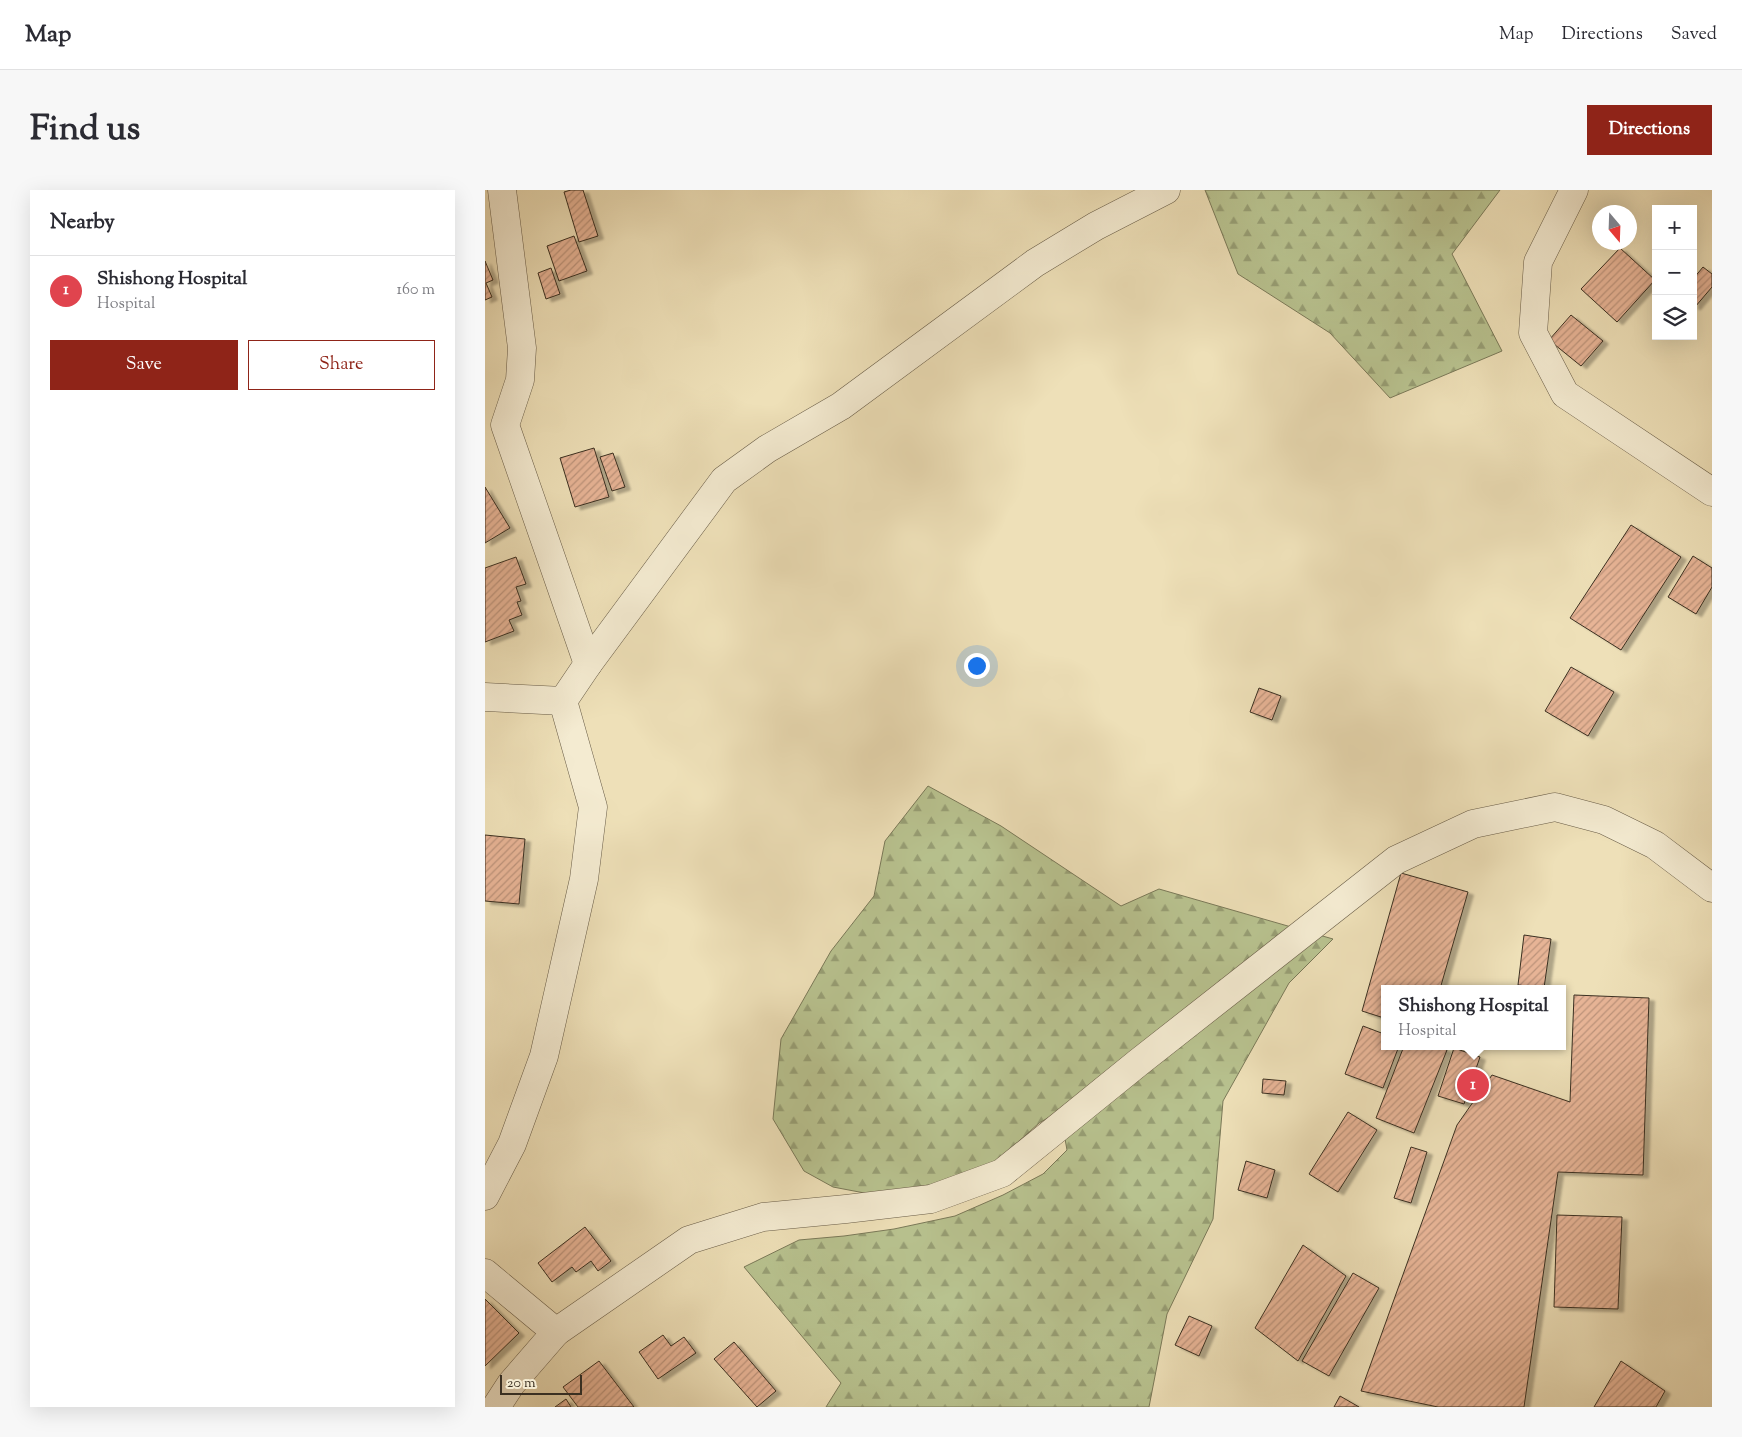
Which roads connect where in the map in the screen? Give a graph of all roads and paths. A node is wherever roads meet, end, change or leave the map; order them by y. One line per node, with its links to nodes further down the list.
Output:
1 (502, 190): 5 (street)
2 (1166, 190): 5 (street)
3 (1574, 190): 4 (street)
4 (1712, 492)
5 (588, 664): 7 (street)
6 (485, 697): 7 (street)
7 (563, 702): 9 (street)
8 (1712, 888): 11 (street)
9 (485, 1196)
10 (485, 1273): 11 (street)
11 (556, 1332): 12 (street)
12 (496, 1407)

